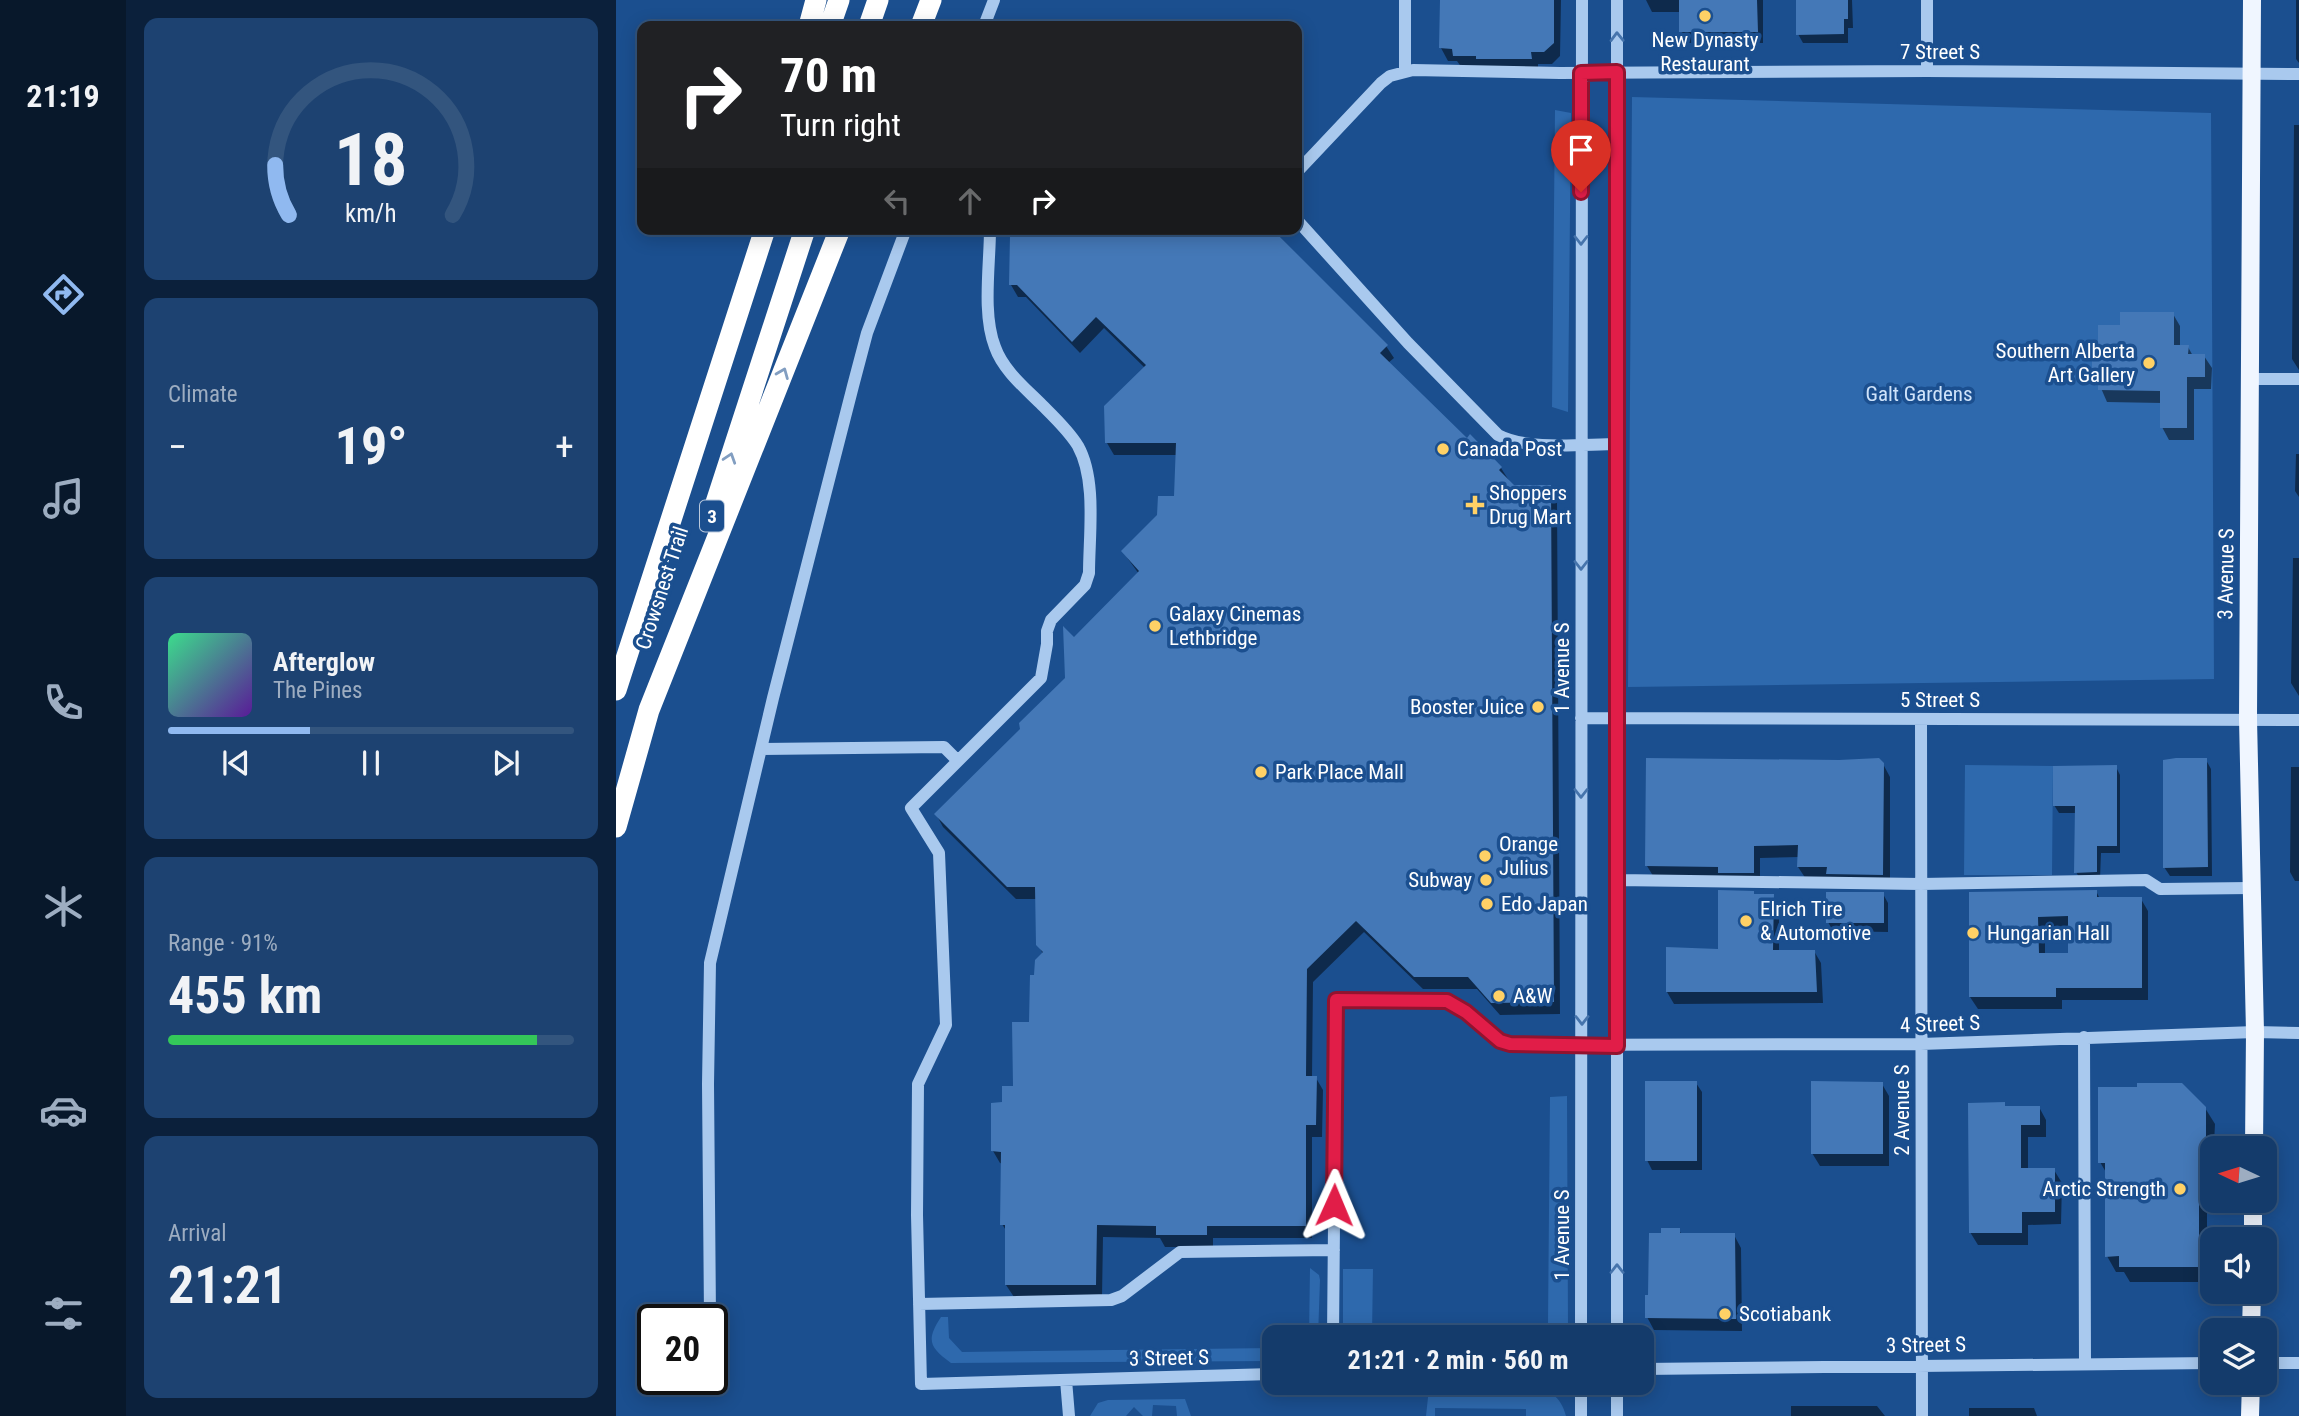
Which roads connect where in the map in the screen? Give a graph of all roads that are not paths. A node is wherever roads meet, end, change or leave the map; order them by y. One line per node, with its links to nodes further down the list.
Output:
1 (816, 0): 11 (highway)
2 (839, 0): 12 (highway)
3 (878, 0): 13 (highway)
4 (931, 0): 14 (highway)
5 (994, 0): 15 (street)
6 (1405, 0): 16 (street)
7 (1583, 0): 19 (street, 1 Avenue S)
8 (1617, 0): 18 (street, one-way to 8)
9 (1927, 0): 17 (street)
10 (2252, 0): 20 (main road, 3 Avenue S)
11 (810, 21)
12 (832, 21)
13 (871, 21)
14 (922, 21)
15 (986, 21)
16 (1405, 71): 19 (street, 7 Street S); 22 (street)
17 (1927, 71): 18 (street, 7 Street S); 20 (street, 7 Street S)
18 (1617, 72): 19 (street, 7 Street S); 33 (street)
19 (1581, 73): 32 (street, 1 Avenue S, one-way to 32)
20 (2253, 74): 21 (street, 7 Street S); 30 (main road, 3 Avenue S)
21 (2299, 74)
22 (1302, 167)
23 (1302, 226): 32 (street)
24 (752, 235): 34 (highway)
25 (763, 235): 34 (highway, Crowsnest Trail / 3)
26 (803, 235): 36 (highway, Crowsnest Trail / 3, one-way to 26)
27 (838, 235): 36 (highway, one-way to 27)
28 (904, 235): 42 (street)
29 (990, 235): 43 (street)
30 (2251, 379): 31 (street); 40 (main road, 3 Avenue S)
31 (2299, 379)
32 (1581, 444): 33 (street); 37 (street, 1 Avenue S, one-way to 37)
33 (1617, 444): 38 (street)
34 (682, 489): 35 (highway, Crowsnest Trail / 3)
35 (616, 690)
36 (649, 710): 44 (highway, Crowsnest Trail / 3); 45 (highway)
37 (1581, 718): 38 (street, 5 Street S); 53 (street, 1 Avenue S, one-way to 53)
38 (1616, 718): 39 (street, 5 Street S); 46 (street)
39 (1921, 719): 40 (street, 5 Street S); 47 (street, 2 Avenue S)
40 (2248, 719): 41 (street, 5 Street S); 48 (main road, 3 Avenue S)
41 (2299, 720)
42 (761, 749): 43 (street); 57 (street)
43 (958, 761): 58 (street)
44 (616, 802)
45 (616, 827)
46 (1617, 880): 47 (street); 54 (street)
47 (1921, 884): 48 (street); 52 (street, 2 Avenue S)
48 (2251, 887): 49 (main road, 3 Avenue S)
49 (2255, 1032): 50 (street, 4 Street S); 51 (street, 4 Street S); 55 (main road, 3 Avenue S)
50 (2299, 1033)
51 (2084, 1037): 52 (street, 4 Street S); 62 (street)
52 (1921, 1044): 54 (street, 4 Street S); 66 (street, 2 Avenue S)
53 (1583, 1045): 54 (street, 4 Street S); 56 (street, 4 Street S); 60 (street, 1 Avenue S)
54 (1617, 1046): 61 (street, one-way to 54)
55 (2254, 1136)
56 (1334, 1250): 58 (street); 59 (street)
57 (710, 1304)
58 (919, 1304): 69 (street, 3 Street S)
59 (1333, 1325)
60 (1581, 1325)
61 (1617, 1325)
62 (2085, 1363): 63 (street, 3 Street S); 66 (street, 3 Street S)
63 (2200, 1363)
64 (2277, 1363): 65 (street)
65 (2299, 1363)
66 (1922, 1364): 67 (street, 3 Street S); 76 (street, 2 Avenue S)
67 (1654, 1369)
68 (1262, 1374): 69 (street, 3 Street S)
69 (1066, 1380): 73 (street)
70 (1581, 1395): 74 (street)
71 (1617, 1395): 75 (street)
72 (2251, 1395): 77 (main road)
73 (1069, 1416)
74 (1581, 1416)
75 (1617, 1416)
76 (1922, 1416)
77 (2250, 1416)

